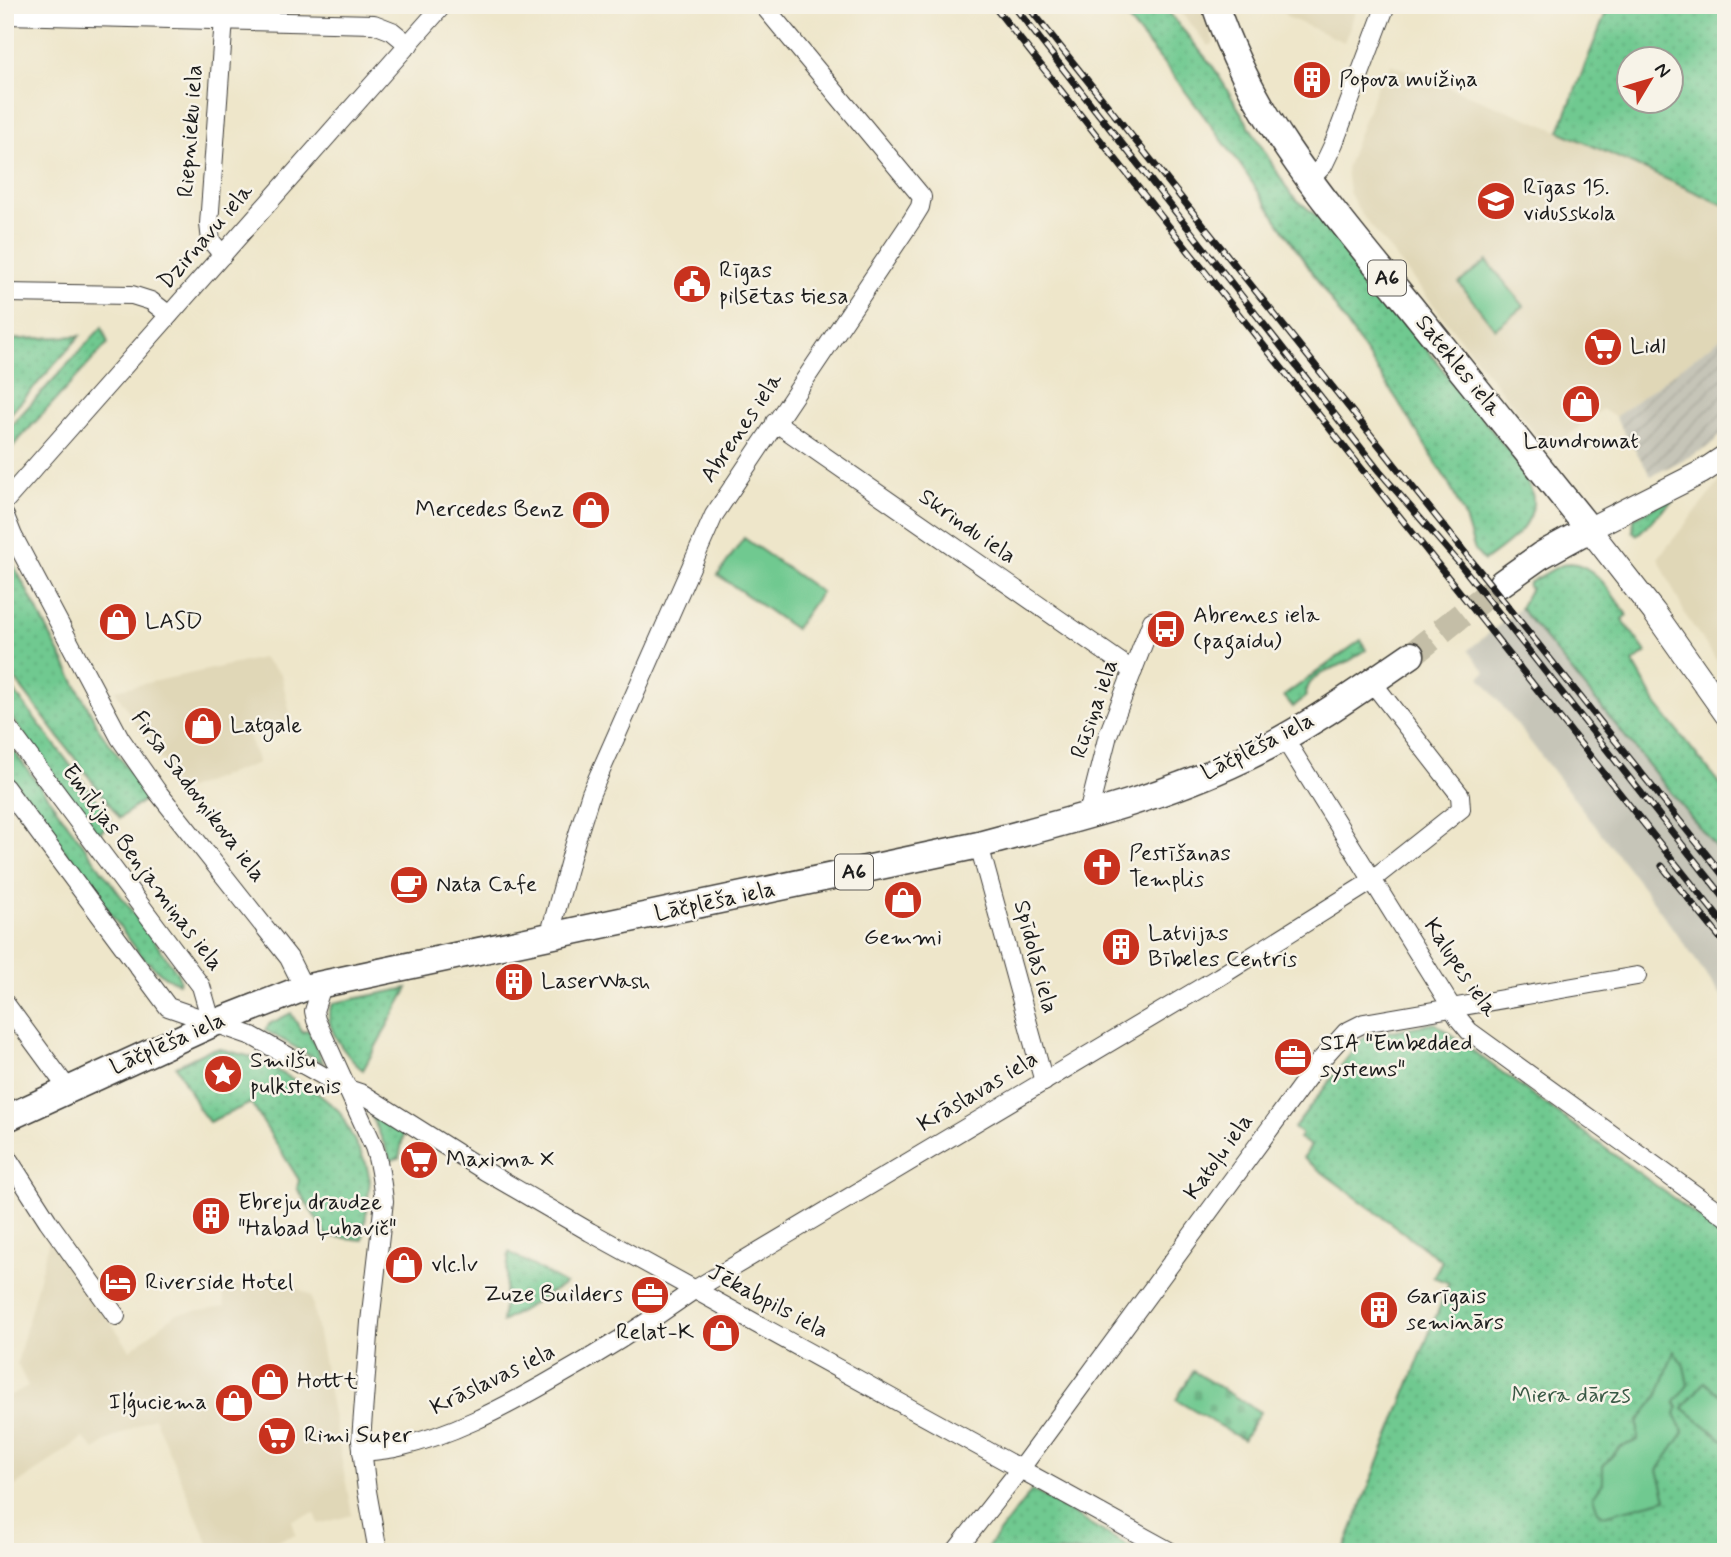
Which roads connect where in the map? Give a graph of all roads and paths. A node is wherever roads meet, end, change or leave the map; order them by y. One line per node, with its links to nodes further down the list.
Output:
1 (443, 5): 7 (street, Dzirnavu iela)
2 (763, 5): 12 (street, Abrenes iela)
3 (1215, 5): 8 (highway, Satekles iela / A6)
4 (1386, 5): 8 (street)
5 (225, 13): 6 (street); 7 (street); 9 (street, Riepnieku iela)
6 (5, 15)
7 (409, 45): 9 (street, Dzirnavu iela)
8 (1310, 179): 16 (highway, Satekles iela / A6)
9 (223, 255): 11 (street, Dzirnavu iela)
10 (5, 293): 11 (street)
11 (169, 315): 14 (street, Dzirnavu iela)
12 (775, 422): 20 (street, Skrindu iela); 29 (street, Abrenes iela)
13 (1726, 456): 16 (main road)
14 (5, 500)
15 (5, 516): 31 (street, Firsa Sadovņikova iela)
16 (1589, 529): 17 (highway); 22 (main road, Satekles iela)
17 (1502, 583)
18 (1152, 621): 20 (street, Rūsiņa iela)
19 (1411, 655): 21 (highway, Lāčplēša iela / A6)
20 (1133, 671): 26 (street, Rūsiņa iela)
21 (1372, 682): 24 (highway, Lāčplēša iela / A6); 28 (street, Krāslavas iela)
22 (1726, 714)
23 (5, 724): 34 (street, Emīlijas Benjamiņas iela)
24 (1284, 738): 26 (highway, Lāčplēša iela / A6); 28 (street, Kalupes iela)
25 (5, 787): 34 (street)
26 (1088, 814): 27 (highway, Lāčplēša iela / A6)
27 (979, 845): 29 (highway, Lāčplēša iela / A6); 35 (street, Spīdolas iela)
28 (1373, 880): 33 (street, Kalupes iela); 35 (street, Krāslavas iela)
29 (550, 937): 31 (highway, Lāčplēša iela / A6)
30 (1637, 976): 33 (street, Katoļu iela)
31 (314, 986): 34 (highway, Lāčplēša iela / A6); 36 (street)
32 (5, 1003): 37 (street)
33 (1453, 1007): 40 (street, Kalupes iela); 44 (street, Katoļu iela)
34 (212, 1024): 36 (street); 37 (highway, Lāčplēša iela / A6)
35 (1044, 1082): 41 (street, Krāslavas iela)
36 (345, 1088): 41 (street, Jēkabpils iela); 43 (street)
37 (68, 1089): 38 (highway, Lāčplēša iela / A6)
38 (5, 1119)
39 (5, 1154): 42 (street)
40 (1726, 1217)
41 (694, 1290): 43 (street, Krāslavas iela); 44 (street, Jēkabpils iela)
42 (116, 1317)
43 (362, 1452): 45 (street)
44 (1021, 1468): 46 (street, Katoļu iela); 47 (street, Jēkabpils iela)
45 (378, 1552)
46 (956, 1552)
47 (1171, 1552)

